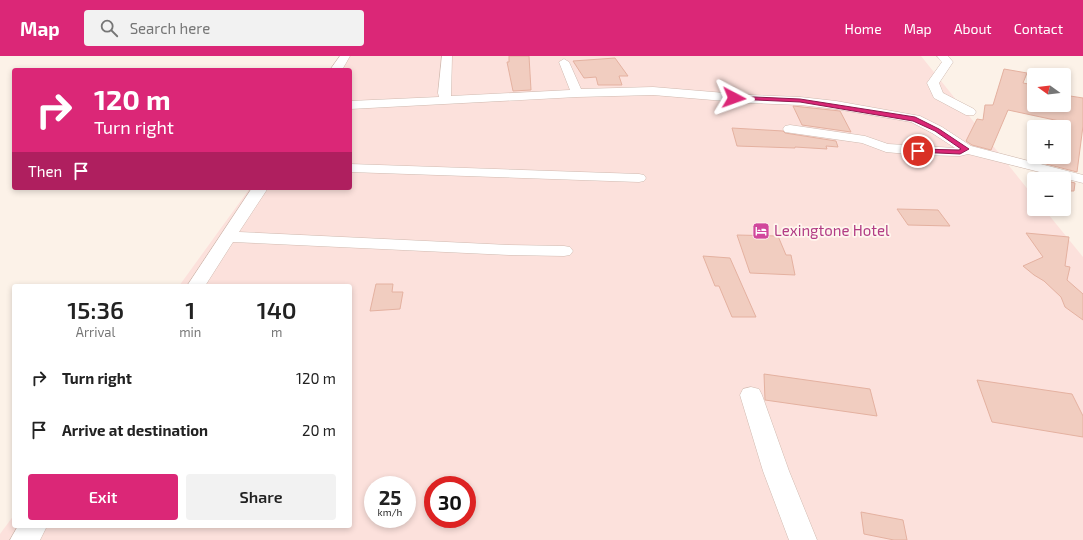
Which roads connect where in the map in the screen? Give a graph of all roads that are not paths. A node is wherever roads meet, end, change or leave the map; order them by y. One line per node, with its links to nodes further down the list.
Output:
1 (345, 56): 5 (street)
2 (447, 56): 7 (street)
3 (942, 56): 9 (street)
4 (564, 62): 6 (street)
5 (337, 68)
6 (577, 93): 7 (street); 11 (street)
7 (446, 99): 8 (street)
8 (352, 105)
9 (970, 112)
10 (790, 129): 11 (street)
11 (966, 149): 14 (street)
12 (352, 168): 13 (street)
13 (639, 178)
14 (1083, 179)
15 (259, 190): 16 (street)
16 (229, 237): 17 (street); 18 (street)
17 (564, 251)
18 (197, 284)
19 (751, 395): 22 (street)
20 (33, 528): 21 (street)
21 (24, 540)
22 (803, 540)

